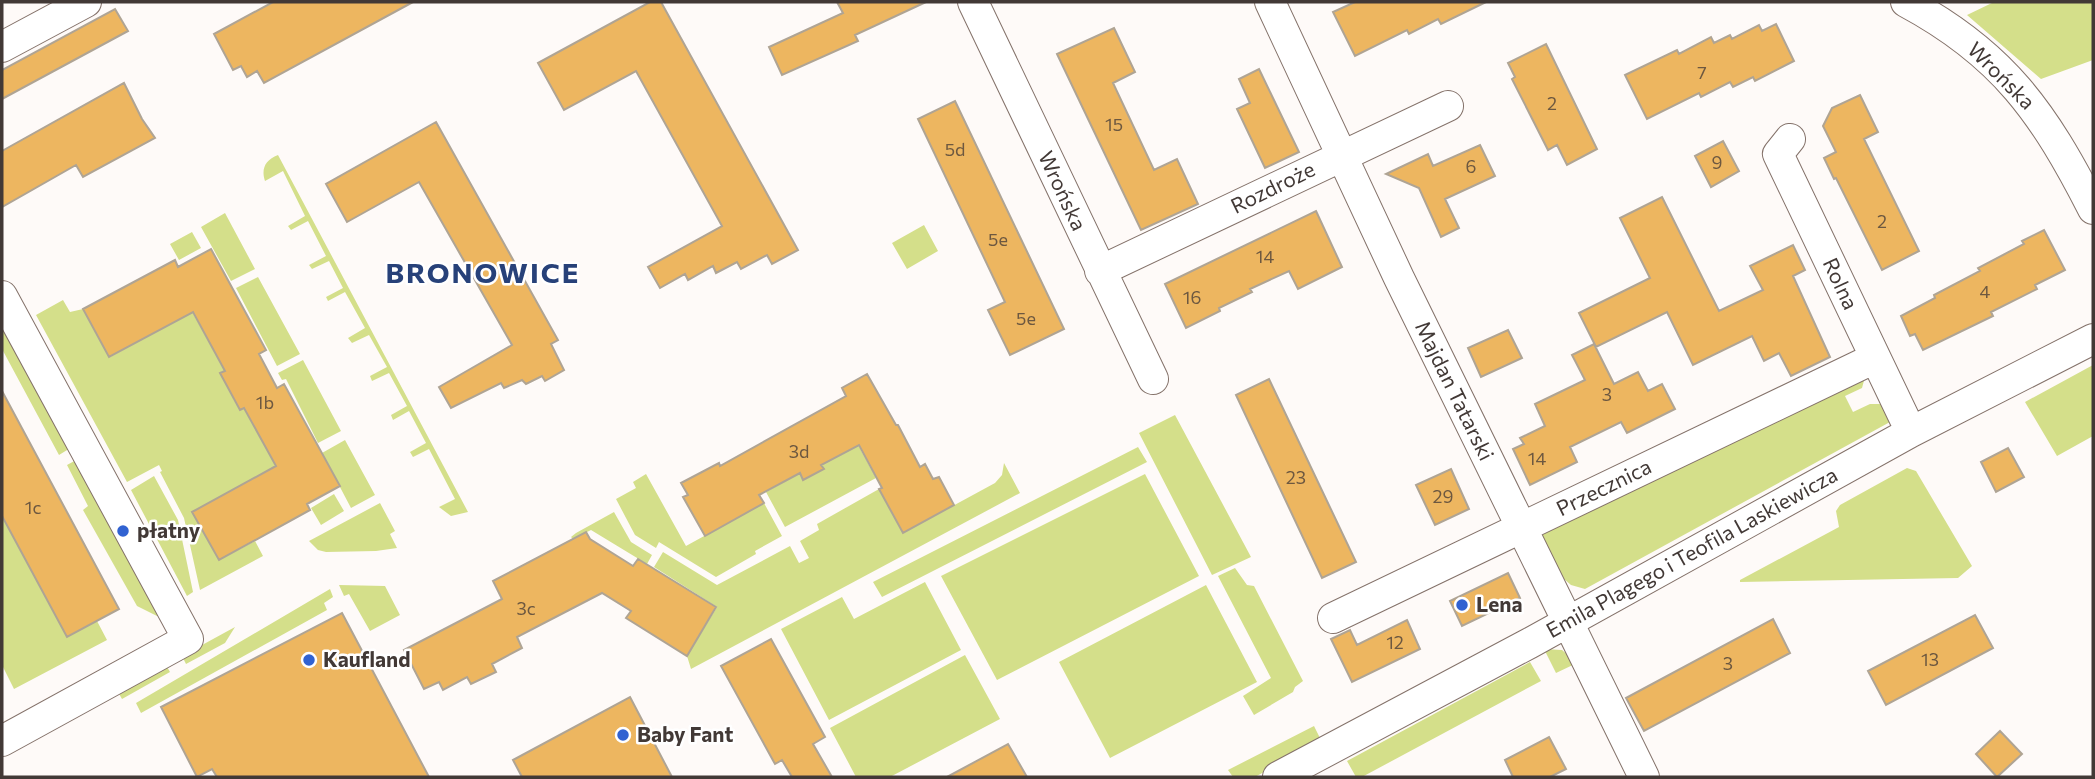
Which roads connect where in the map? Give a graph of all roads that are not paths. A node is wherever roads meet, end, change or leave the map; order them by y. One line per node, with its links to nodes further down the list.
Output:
1 (86, 2): 5 (street)
2 (973, 2): 10 (street, Wrońska)
3 (1270, 2): 8 (street, Majdan Tatarski)
4 (1906, 2): 9 (street, Wrońska)
5 (2, 47)
6 (1448, 106): 8 (street, Rozdroże)
7 (1790, 139): 13 (street, Rolna)
8 (1340, 155): 10 (street, Rozdroże); 16 (street, Majdan Tatarski)
9 (2093, 209)
10 (1100, 271): 14 (street, Wrońska)
11 (2, 296): 19 (street)
12 (2093, 339): 15 (street, Emila Plagego i Teofila Laskiewicza)
13 (1875, 358): 15 (street, Rolna); 16 (street, Przecznica)
14 (1153, 379)
15 (1911, 432): 18 (street, Emila Plagego i Teofila Laskiewicza)
16 (1520, 529): 17 (street, Przecznica); 18 (street, Majdan Tatarski)
17 (1333, 618)
18 (1566, 622): 20 (street, Emila Plagego i Teofila Laskiewicza); 21 (street, Majdan Tatarski)
19 (2, 741)
20 (1288, 775)
21 (1644, 777)

